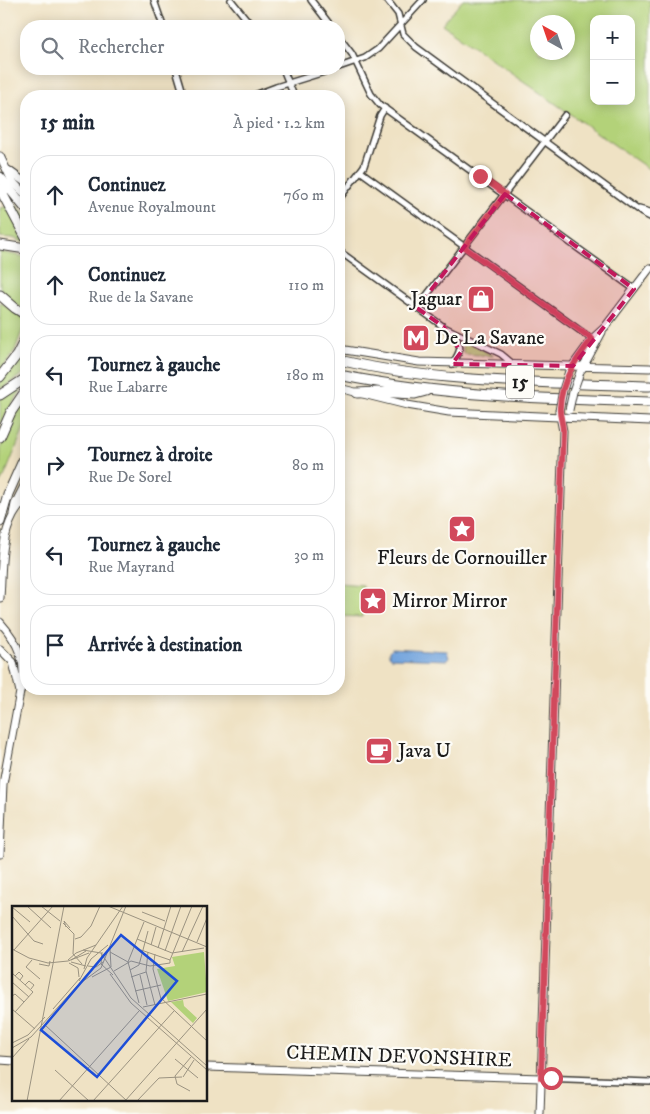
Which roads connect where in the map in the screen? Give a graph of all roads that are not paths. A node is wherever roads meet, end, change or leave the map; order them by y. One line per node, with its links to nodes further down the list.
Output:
1 (154, 0): 6 (street)
2 (232, 0): 7 (street)
3 (311, 0): 8 (street)
4 (387, 0): 9 (street)
5 (423, 0): 9 (street)
6 (160, 20)
7 (246, 20)
8 (326, 20)
9 (400, 25): 11 (street); 22 (street)
10 (345, 46): 11 (street)
11 (355, 62): 12 (street); 20 (street)
12 (345, 65)
13 (178, 75): 17 (street)
14 (286, 75): 16 (street)
15 (315, 75): 16 (street)
16 (289, 83): 18 (street); 19 (street)
17 (182, 90)
18 (269, 90)
19 (292, 90)
20 (385, 108): 25 (street); 31 (street)
21 (566, 115): 22 (street)
22 (546, 141): 31 (street); 33 (street)
23 (0, 156): 24 (street)
24 (6, 168): 27 (street); 29 (street)
25 (360, 171): 30 (street); 38 (street)
26 (0, 177): 32 (highway)
27 (20, 177)
28 (0, 189): 36 (highway)
29 (20, 189)
30 (345, 191)
31 (505, 194): 38 (street); 42 (street)
32 (20, 202)
33 (637, 208): 34 (street); 35 (street)
34 (650, 212)
35 (650, 216)
36 (20, 227)
37 (0, 245): 39 (highway)
38 (464, 247): 44 (street); 47 (street)
39 (20, 248)
40 (345, 255): 44 (street)
41 (650, 268): 42 (street)
42 (634, 289): 47 (street)
43 (0, 295): 45 (highway)
44 (417, 308): 46 (street)
45 (20, 311)
46 (444, 327): 51 (street); 52 (street)
47 (595, 341): 53 (street); 55 (street)
48 (20, 350): 57 (highway)
49 (345, 350): 51 (street)
50 (345, 361): 59 (highway, 15)
51 (452, 364): 52 (street)
52 (513, 365): 53 (street)
53 (571, 368): 55 (street); 66 (street, bridge)
54 (650, 368): 55 (street)
55 (582, 369): 66 (street, bridge)
56 (345, 376): 61 (highway, 15)
57 (0, 377)
58 (20, 382): 63 (highway)
59 (650, 386)
60 (345, 390): 62 (street)
61 (428, 390): 62 (highway); 65 (highway, 15)
62 (357, 393): 66 (street)
63 (0, 395)
64 (20, 399): 68 (highway)
65 (650, 402)
66 (563, 417): 67 (street); 81 (street)
67 (650, 421)
68 (0, 437)
69 (20, 467): 73 (highway)
70 (20, 494): 72 (street)
71 (20, 505): 72 (street)
72 (13, 516): 74 (street)
73 (0, 522)
74 (0, 598)
75 (0, 622): 77 (street)
76 (0, 649): 78 (street)
77 (20, 652)
78 (20, 692): 79 (street)
79 (0, 854)
80 (208, 1067): 81 (street, CHEMIN DEVONSHIRE)
81 (541, 1078): 82 (street, CHEMIN DEVONSHIRE); 83 (street)
82 (650, 1082)
83 (540, 1114)

